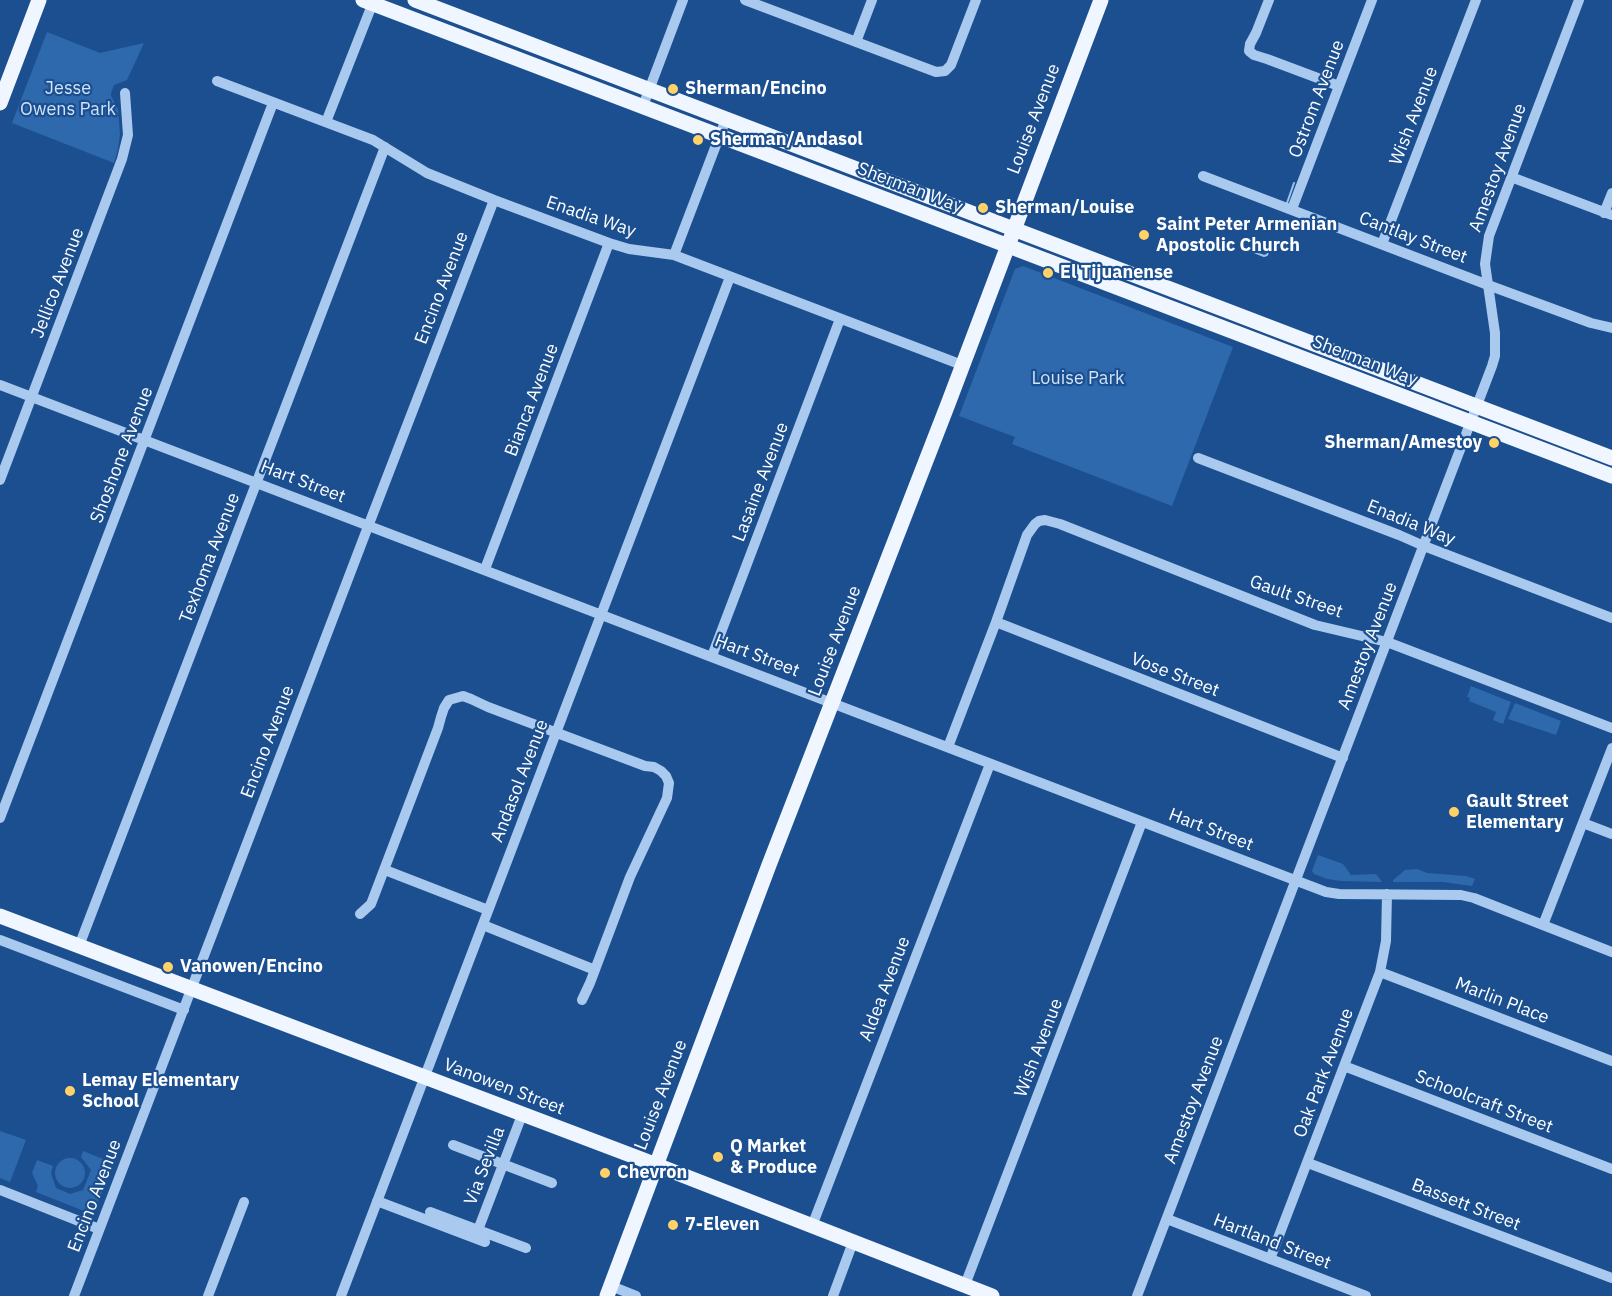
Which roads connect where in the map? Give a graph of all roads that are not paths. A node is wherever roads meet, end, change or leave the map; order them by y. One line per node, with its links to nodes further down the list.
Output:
1 (39, 0): 19 (main road)
2 (415, 0): 17 (main road, Sherman Way)
3 (683, 0): 17 (street)
4 (745, 0): 13 (street)
5 (872, 0): 14 (street)
6 (976, 0): 14 (street)
7 (1101, 0): 32 (main road, Louise Avenue)
8 (1269, 0): 16 (street)
9 (1372, 0): 16 (street, Ostrom Avenue)
10 (1476, 0): 34 (street, Wish Avenue)
11 (1579, 0): 27 (street, Amestoy Avenue)
12 (370, 1): 21 (main road, Sherman Way); 23 (street)
13 (776, 6): 14 (street)
14 (856, 42)
15 (217, 81): 20 (street, Enadia Way)
16 (1339, 86): 30 (street, Ostrom Avenue)
17 (649, 89): 21 (street); 22 (main road, Sherman Way)
18 (125, 93): 43 (street, Jellico Avenue)
19 (0, 103)
20 (273, 103): 23 (street, Enadia Way); 46 (street, Shoshone Avenue)
21 (643, 106): 24 (main road, Sherman Way)
22 (726, 119): 24 (street); 32 (main road, Sherman Way)
23 (326, 123): 25 (street, Enadia Way)
24 (719, 136): 35 (main road, Sherman Way); 36 (street)
25 (385, 147): 29 (street, Enadia Way); 51 (street, Texhoma Avenue)
26 (1203, 176): 30 (street, Cantlay Street)
27 (1511, 177): 31 (street); 38 (street, Amestoy Avenue)
28 (1612, 193): 31 (street)
29 (494, 200): 33 (street, Enadia Way); 52 (street, Encino Avenue)
30 (1292, 209): 34 (street, Cantlay Street)
31 (1608, 214)
32 (1014, 229): 35 (main road, Louise Avenue); 44 (main road, Sherman Way)
33 (609, 243): 36 (street, Enadia Way); 54 (street, Bianca Avenue)
34 (1382, 244): 38 (street, Cantlay Street)
35 (1007, 246): 41 (main road, Louise Avenue); 45 (main road, Sherman Way)
36 (674, 255): 37 (street, Enadia Way)
37 (730, 277): 39 (street, Enadia Way); 55 (street, Andasol Avenue)
38 (1488, 285): 40 (street, Cantlay Street); 44 (street, Amestoy Avenue)
39 (840, 319): 41 (street, Enadia Way); 59 (street, Lasaine Avenue)
40 (1612, 328)
41 (962, 365): 60 (main road, Louise Avenue)
42 (0, 385): 43 (street, Hart Street)
43 (32, 397): 46 (street, Hart Street); 50 (street, Jellico Avenue)
44 (1477, 406): 45 (street, Amestoy Avenue); 48 (main road, Sherman Way)
45 (1471, 423): 49 (main road, Sherman Way); 53 (street, Amestoy Avenue)
46 (145, 440): 51 (street, Hart Street); 67 (street, Shoshone Avenue)
47 (1198, 458): 53 (street, Enadia Way)
48 (1612, 458)
49 (1612, 476)
50 (0, 480)
51 (257, 483): 52 (street, Hart Street); 80 (street, Texhoma Avenue)
52 (369, 524): 54 (street, Hart Street); 84 (street, Encino Avenue)
53 (1424, 546): 56 (street, Enadia Way); 58 (street, Amestoy Avenue)
54 (485, 570): 55 (street, Hart Street)
55 (602, 614): 59 (street, Hart Street); 62 (street, Andasol Avenue)
56 (1612, 618)
57 (996, 622): 58 (street, Gault Street); 63 (street); 65 (street, Vose Street)
58 (1387, 642): 61 (street, Gault Street); 65 (street, Amestoy Avenue)
59 (712, 656): 60 (street, Hart Street)
60 (832, 702): 63 (street, Hart Street); 94 (main road, Louise Avenue)
61 (1612, 728)
62 (556, 732): 71 (street); 74 (street, Andasol Avenue); 82 (street)
63 (948, 747): 66 (street, Hart Street)
64 (1612, 748): 69 (street)
65 (1343, 758): 72 (street, Amestoy Avenue)
66 (990, 764): 68 (street, Hart Street); 102 (street, Aldea Avenue)
67 (0, 818)
68 (1142, 822): 72 (street, Hart Street); 110 (street, Wish Avenue)
69 (1583, 823): 70 (street); 78 (street)
70 (1612, 834)
71 (385, 870): 74 (street); 75 (street)
72 (1296, 880): 73 (street, Hart Street); 101 (street, Amestoy Avenue)
73 (1387, 894): 78 (street, Hart Street); 83 (street, Oak Park Avenue)
74 (488, 910): 77 (street, Andasol Avenue)
75 (360, 914)
76 (0, 916): 80 (main road, Vanowen Street)
77 (483, 925): 82 (street); 89 (street, Andasol Avenue)
78 (1543, 925): 81 (street, Hart Street)
79 (0, 940): 86 (street)
80 (79, 946): 84 (main road, Vanowen Street)
81 (1612, 952)
82 (594, 970): 85 (street)
83 (1380, 972): 87 (street, Marlin Place); 88 (street, Oak Park Avenue)
84 (192, 989): 86 (street, Encino Avenue); 89 (main road, Vanowen Street)
85 (582, 1000)
86 (184, 1010): 103 (street, Encino Avenue)
87 (1612, 1061)
88 (1344, 1066): 92 (street, Oak Park Avenue); 95 (street, Schoolcraft Street)
89 (423, 1077): 90 (main road, Vanowen Street); 98 (street, Andasol Avenue)
90 (522, 1115): 93 (street, Via Sevilla); 94 (main road, Vanowen Street)
91 (453, 1145): 93 (street)
92 (1308, 1163): 108 (street, Oak Park Avenue); 109 (street, Bassett Street)
93 (503, 1164): 96 (street); 104 (street, Via Sevilla)
94 (656, 1165): 102 (main road, Vanowen Street); 111 (main road, Louise Avenue)
95 (1612, 1169)
96 (552, 1183)
97 (0, 1190): 103 (street)
98 (377, 1201): 105 (street); 114 (street, Andasol Avenue)
99 (244, 1202): 113 (street)
100 (430, 1212): 104 (street)
101 (1167, 1219): 108 (street, Hartland Street); 118 (street, Amestoy Avenue)
102 (812, 1226): 106 (main road, Vanowen Street)
103 (99, 1229): 112 (street, Encino Avenue)
104 (478, 1230): 107 (street)
105 (485, 1242)
106 (853, 1242): 110 (main road, Vanowen Street); 116 (street)
107 (526, 1248)
108 (1270, 1259): 119 (street, Hartland Street)
109 (1612, 1278)
110 (966, 1285): 117 (main road, Vanowen Street)
111 (609, 1291): 115 (street)
112 (74, 1296)
113 (208, 1296)
114 (341, 1296)
115 (636, 1296)
116 (833, 1296)
117 (992, 1296)
118 (1137, 1296)
119 (1366, 1296)

